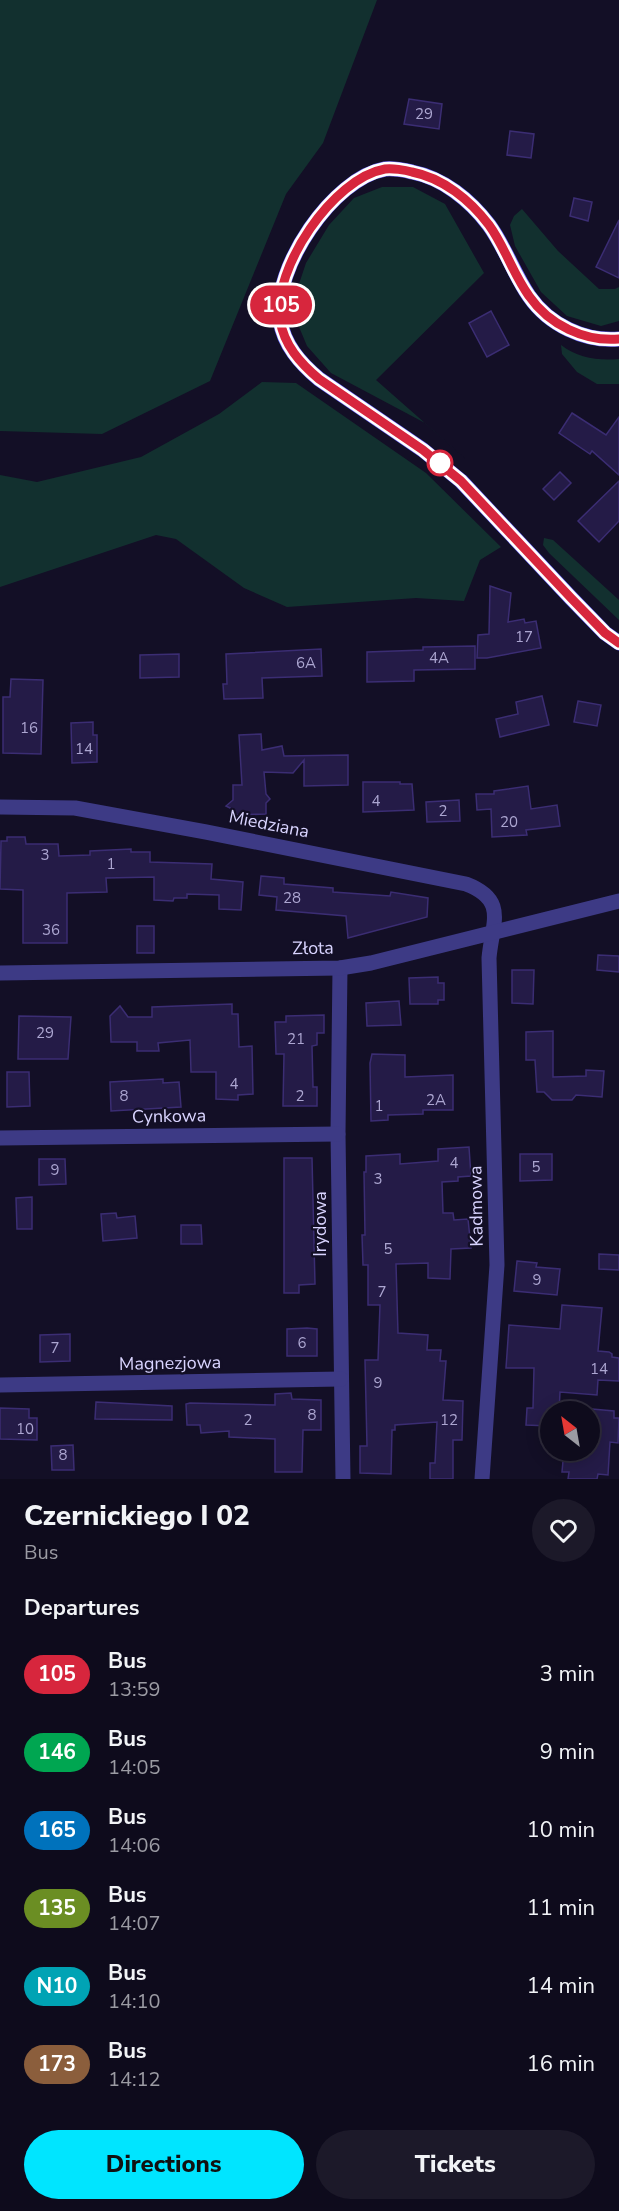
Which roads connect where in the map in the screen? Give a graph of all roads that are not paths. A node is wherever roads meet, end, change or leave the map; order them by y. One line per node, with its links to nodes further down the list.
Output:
1 (619, 339): 2 (street)
2 (619, 643)
3 (0, 807): 5 (street, Miedziana)
4 (619, 901): 5 (street, Złota)
5 (494, 932): 6 (street, Złota); 13 (street, Kadmowa)
6 (340, 968): 7 (street, Złota); 8 (street, Irydowa)
7 (0, 973)
8 (338, 1134): 9 (street, Cynkowa); 10 (street, Irydowa)
9 (0, 1138)
10 (340, 1380): 11 (street, Magnezjowa); 12 (street, Irydowa)
11 (0, 1385)
12 (343, 1479)
13 (482, 1479)

